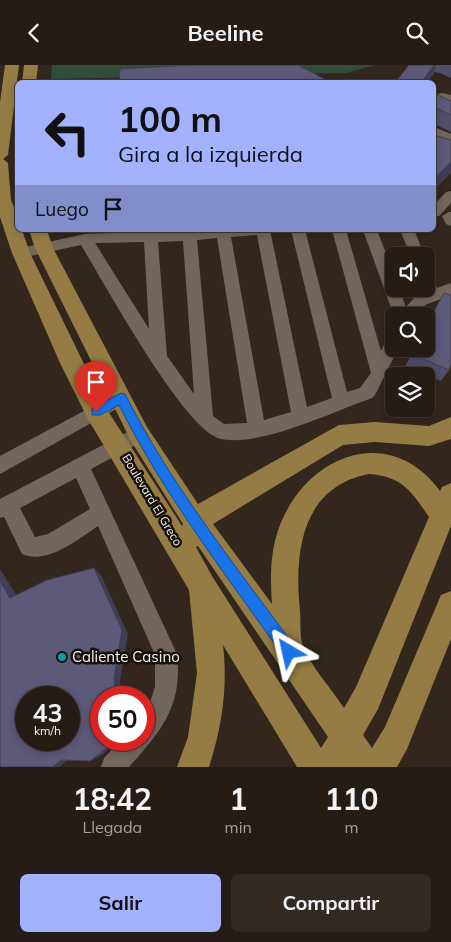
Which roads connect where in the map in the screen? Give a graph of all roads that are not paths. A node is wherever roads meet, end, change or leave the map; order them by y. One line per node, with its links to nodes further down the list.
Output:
1 (12, 65): 6 (main road)
2 (31, 65): 3 (main road)
3 (29, 80)
4 (436, 131): 5 (lane)
5 (451, 139)
6 (0, 155)
7 (0, 163): 11 (main road, Boulevard El Greco)
8 (451, 195): 9 (lane)
9 (436, 213)
10 (436, 215): 12 (lane)
11 (15, 216)
12 (450, 218)
13 (26, 232): 24 (main road, Boulevard El Greco)
14 (236, 232): 20 (lane)
15 (262, 232): 37 (lane)
16 (299, 232): 35 (lane)
17 (340, 232): 33 (lane)
18 (371, 232): 29 (lane)
19 (408, 232): 25 (lane)
20 (223, 233): 21 (lane); 40 (lane)
21 (190, 236): 23 (lane); 38 (lane)
22 (81, 237): 23 (lane); 24 (lane); 32 (lane)
23 (151, 237): 32 (lane)
24 (35, 244): 34 (main road, Boulevard El Greco); 36 (main road, Boulevard El Greco)
25 (414, 247)
26 (451, 289): 27 (lane)
27 (435, 295)
28 (430, 297): 30 (lane)
29 (399, 307)
30 (415, 307)
31 (385, 357): 33 (lane)
32 (159, 359): 38 (lane)
33 (378, 371): 35 (lane)
34 (121, 398): 36 (lane); 41 (main road, Boulevard El Greco)
35 (341, 401): 37 (lane)
36 (96, 412): 41 (main road, Boulevard El Greco); 43 (lane)
37 (300, 415): 40 (lane)
38 (205, 421): 40 (lane)
39 (451, 427): 47 (main road)
40 (257, 431)
41 (129, 440): 42 (lane); 47 (main road, Boulevard El Greco); 48 (main road, Boulevard El Greco)
42 (80, 466): 45 (lane); 46 (lane)
43 (0, 467)
44 (447, 506): 51 (main road); 57 (main road)
45 (4, 507): 46 (lane)
46 (102, 512): 52 (lane)
47 (196, 522): 48 (main road); 51 (main road, Boulevard El Greco)
48 (186, 556): 49 (main road, Boulevard El Greco)
49 (202, 586): 55 (main road); 56 (main road, Boulevard El Greco)
50 (451, 605): 59 (main road)
51 (289, 652): 58 (main road, Boulevard El Greco)
52 (155, 720)
53 (127, 751): 54 (lane)
54 (113, 767)
55 (193, 767)
56 (315, 767)
57 (328, 767)
58 (366, 767)
59 (379, 767)

